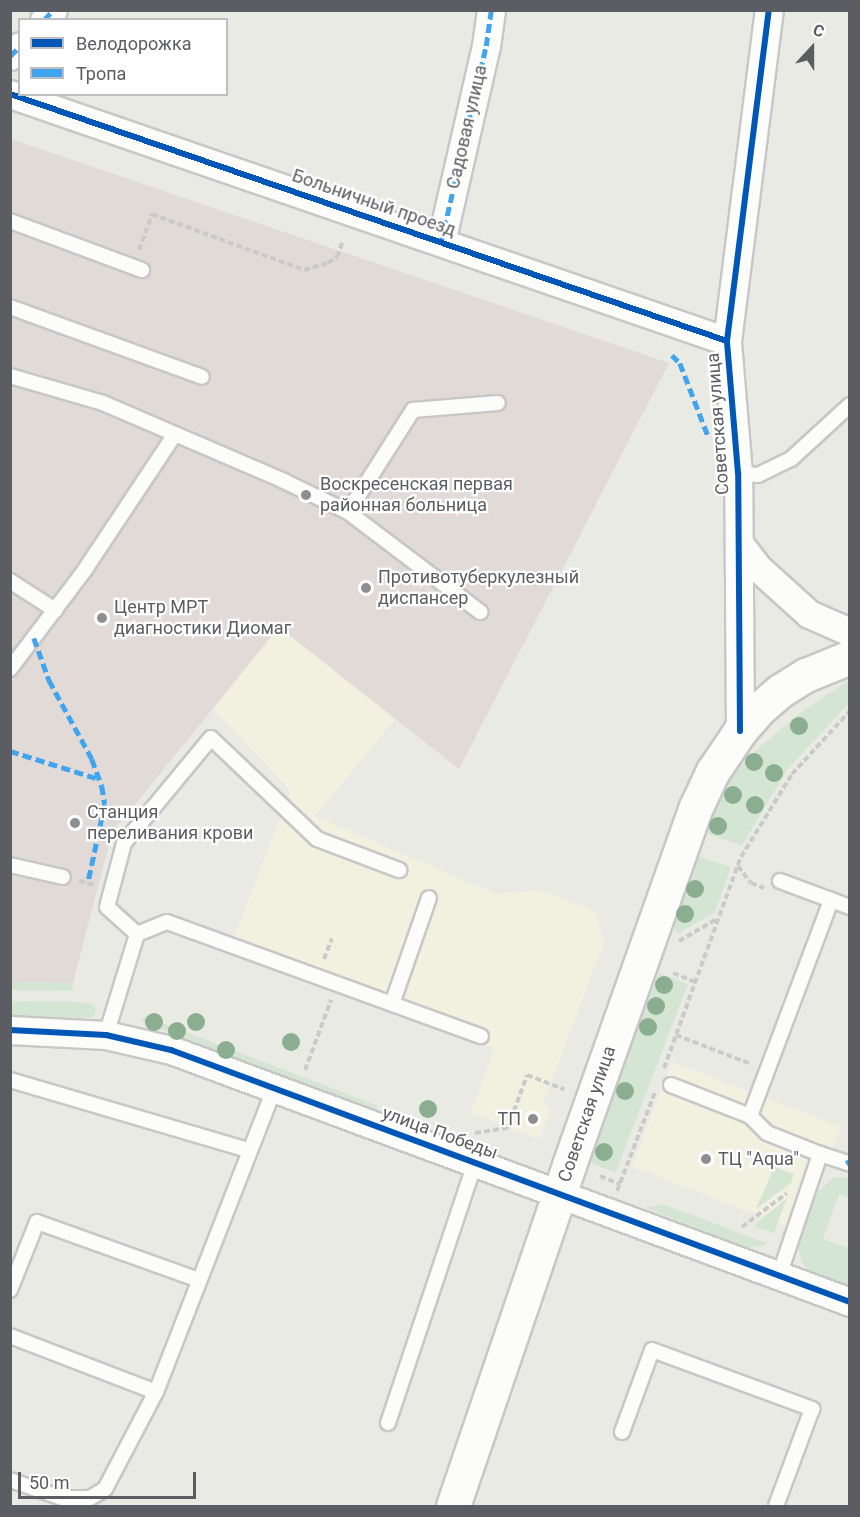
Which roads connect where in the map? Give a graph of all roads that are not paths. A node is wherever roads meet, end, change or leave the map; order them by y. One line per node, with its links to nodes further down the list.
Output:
1 (491, 10): 5 (street, Садовая улица)
2 (769, 10): 8 (street, Советская улица)
3 (10, 94): 5 (street, Больничный проезд)
4 (10, 221): 6 (lane)
5 (441, 242): 8 (street, Больничный проезд)
6 (137, 268)
7 (10, 307): 10 (lane)
8 (727, 341): 14 (street, Советская улица)
9 (10, 376): 13 (lane)
10 (202, 377)
11 (498, 403): 15 (lane)
12 (849, 405): 14 (lane)
13 (175, 434): 15 (lane); 18 (lane)
14 (738, 473): 16 (street, Советская улица)
15 (348, 512): 19 (lane)
16 (739, 543): 20 (street); 23 (street, Советская улица)
17 (10, 581): 18 (lane)
18 (55, 610): 22 (lane)
19 (480, 612)
20 (849, 632)
21 (849, 657): 23 (main road, Советская улица)
22 (10, 669)
23 (740, 730): 44 (main road, Советская улица)
24 (10, 865): 26 (lane)
25 (399, 870): 31 (lane)
26 (63, 877)
27 (780, 881): 29 (lane)
28 (429, 898): 32 (lane)
29 (831, 900): 30 (lane); 39 (lane)
30 (849, 907)
31 (137, 934): 32 (lane); 34 (lane)
32 (392, 1004): 35 (lane)
33 (10, 1030): 34 (street, улица Победы)
34 (106, 1035): 38 (street, улица Победы)
35 (481, 1036)
36 (10, 1080): 40 (lane)
37 (671, 1085): 39 (lane)
38 (274, 1089): 40 (lane); 42 (street, улица Победы)
39 (750, 1116): 41 (lane)
40 (248, 1150): 46 (lane)
41 (820, 1154): 43 (lane); 45 (lane)
42 (475, 1162): 44 (street, улица Победы); 51 (lane)
43 (849, 1164)
44 (560, 1194): 45 (street, улица Победы); 54 (main road, Советская улица)
45 (779, 1276): 48 (street, улица Победы)
46 (199, 1280): 47 (lane); 50 (lane)
47 (10, 1290)
48 (849, 1302)
49 (10, 1336): 50 (lane)
50 (156, 1392): 53 (lane)
51 (388, 1423)
52 (622, 1432): 55 (lane)
53 (10, 1480)
54 (453, 1506)
55 (776, 1506)

